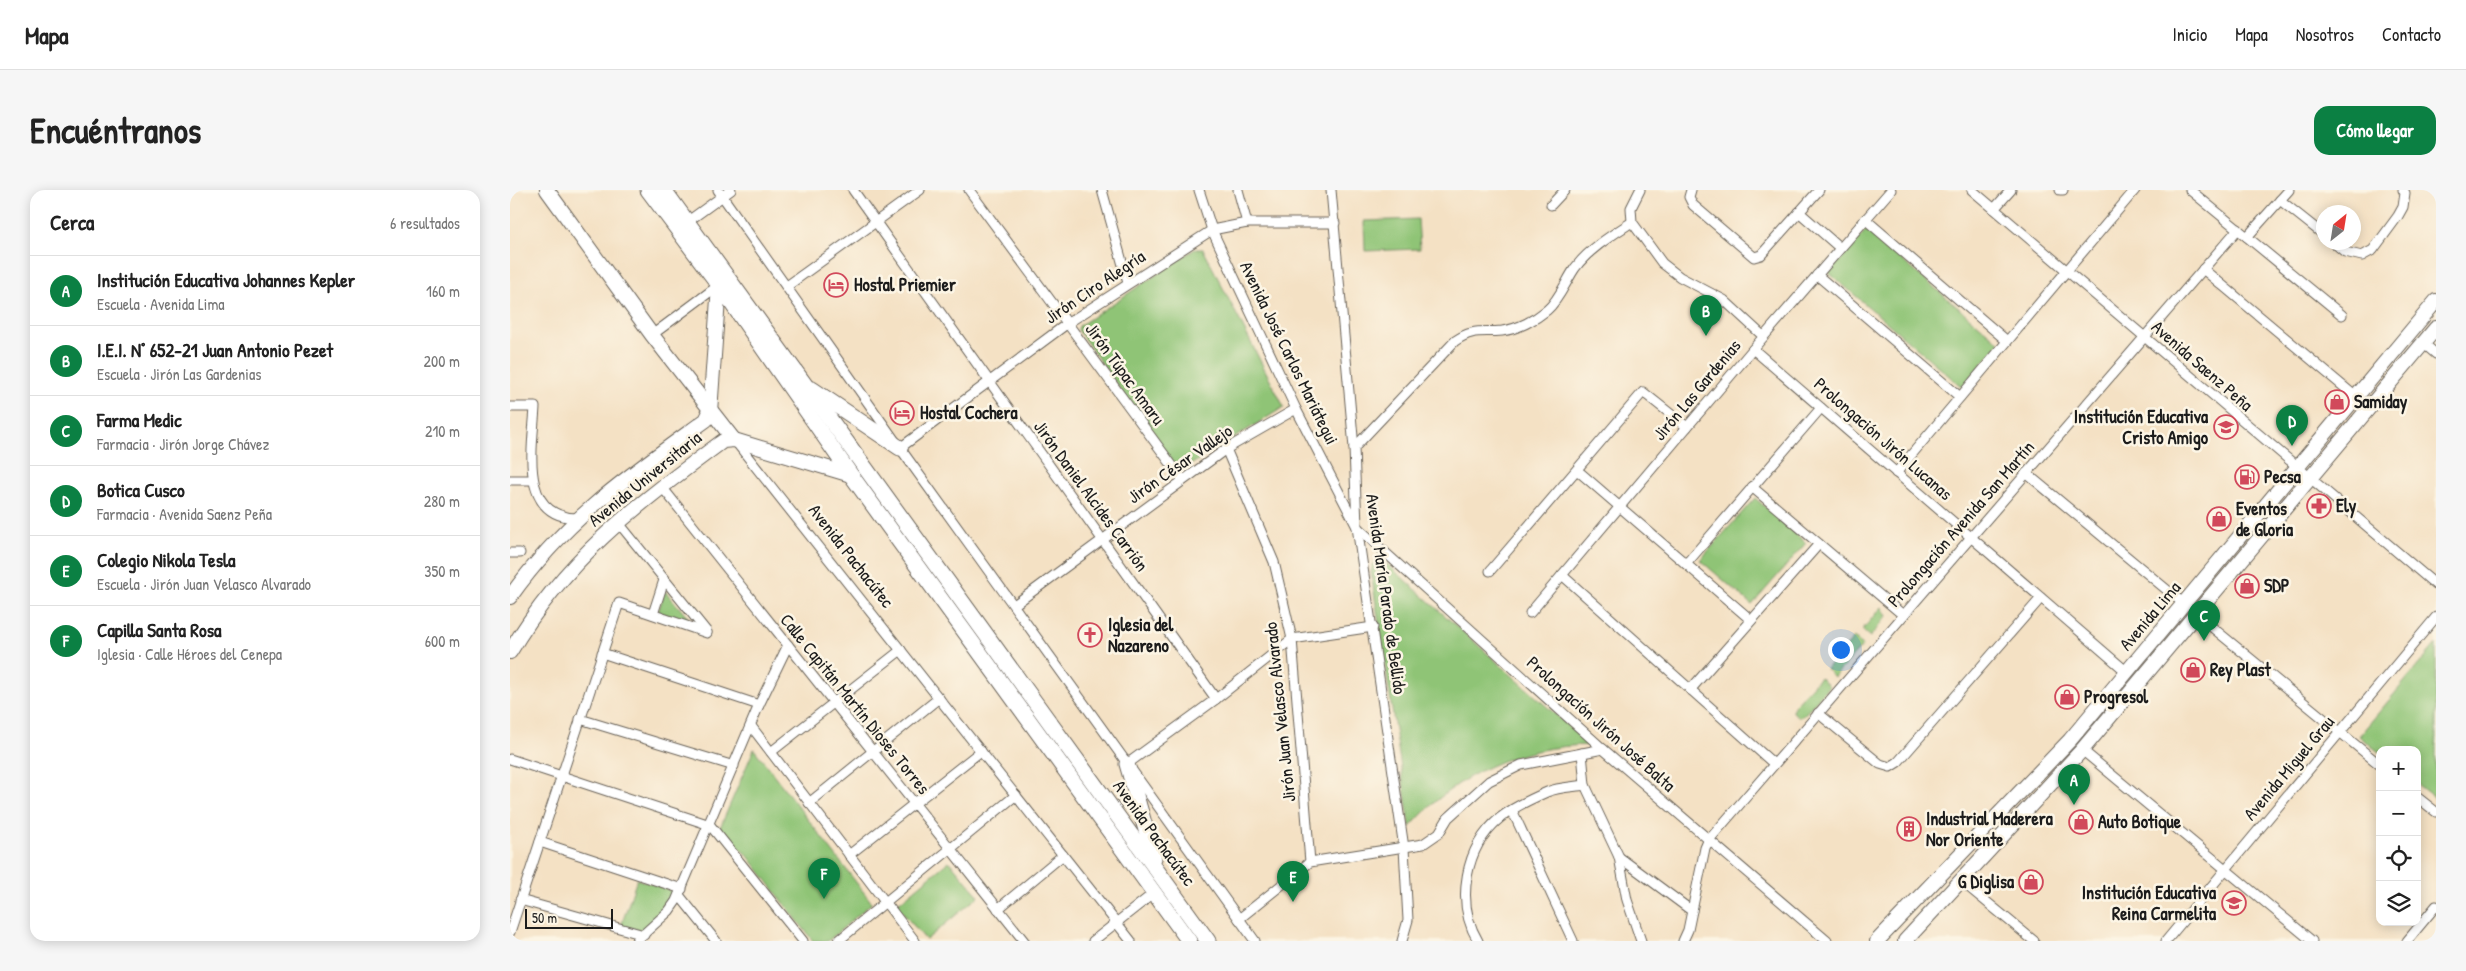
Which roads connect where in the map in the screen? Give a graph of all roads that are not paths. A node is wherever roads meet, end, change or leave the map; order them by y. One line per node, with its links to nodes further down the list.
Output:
1 (547, 190): 50 (main road, Avenida Pachacútec)
2 (648, 190): 43 (main road, Avenida Pachacútec)
3 (664, 190): 29 (main road, Avenida Pachacútec)
4 (731, 190): 23 (street)
5 (854, 190): 30 (street, Jirón Daniel Alcides Carrión)
6 (920, 190): 30 (street)
7 (969, 190): 48 (street, Jirón Túpac Amaru)
8 (1102, 190): 44 (street)
9 (1199, 190): 36 (street, Avenida José Carlos Mariátegui)
10 (1238, 190): 33 (street)
11 (1332, 190): 32 (street, Avenida María Parado de Bellido)
12 (1564, 190): 25 (street)
13 (1640, 190): 31 (street)
14 (1691, 190): 27 (street)
15 (1818, 190): 27 (street)
16 (1891, 190): 28 (street, Jirón Las Gardenias)
17 (1972, 190): 26 (street, Avenida Saenz Peña)
18 (2011, 190): 26 (street)
19 (2134, 190): 41 (street)
20 (2190, 190): 34 (street)
21 (2289, 190): 24 (street)
22 (2403, 190): 39 (street)
23 (720, 193): 29 (street); 45 (street, Avenida Pachacútec)
24 (2280, 200): 35 (street); 37 (street)
25 (1550, 205)
26 (1994, 209): 41 (street, Avenida Saenz Peña)
27 (1799, 212): 38 (street)
28 (1865, 219): 38 (street, Jirón Las Gardenias); 53 (street)
29 (687, 222): 43 (main road, Avenida Pachacútec)
30 (876, 222): 45 (street); 57 (street, Jirón Daniel Alcides Carrión)
31 (1632, 222): 51 (street); 68 (street)
32 (1335, 223): 33 (street, Jirón Ciro Alegría); 68 (street, Avenida María Parado de Bellido)
33 (1247, 224): 36 (street, Jirón Ciro Alegría)
34 (2238, 229): 37 (street); 40 (street, Prolongación Avenida San Martín)
35 (2316, 229)
36 (1212, 230): 44 (street, Jirón Ciro Alegría); 63 (street, Avenida José Carlos Mariátegui)
37 (2247, 237): 47 (street)
38 (1840, 248): 42 (street, Jirón Las Gardenias)
39 (2343, 250)
40 (2203, 269): 52 (street, Prolongación Avenida San Martín); 60 (street)
41 (2066, 271): 52 (street, Avenida Saenz Peña); 53 (street)
42 (1817, 275): 51 (street, Jirón Las Gardenias); 59 (street)
43 (723, 282): 50 (street); 58 (main road, Avenida Pachacútec); 64 (main road, Avenida Universitaria); 74 (main road, Avenida Pachacútec)
44 (1128, 283): 48 (street, Jirón Ciro Alegría)
45 (786, 286): 67 (street, Avenida Pachacútec)
46 (2436, 301): 60 (main road, Avenida Lima)
47 (2342, 315)
48 (1068, 323): 57 (street, Jirón Ciro Alegría); 78 (street, Jirón Túpac Amaru)
49 (2436, 328): 54 (main road, Avenida Lima)
50 (652, 335): 64 (main road, Avenida Pachacútec)
51 (1763, 336): 55 (street, Jirón Las Gardenias)
52 (2144, 338): 70 (street, Avenida Saenz Peña); 73 (street, Prolongación Avenida San Martín)
53 (2007, 341): 59 (street)
54 (2423, 343): 56 (street); 75 (main road, Avenida Lima)
55 (1753, 348): 62 (street, Prolongación Jirón Lucanas); 65 (street, Jirón Las Gardenias)
56 (2436, 354)
57 (989, 380): 67 (street, Jirón Ciro Alegría); 86 (street, Jirón Daniel Alcides Carrión)
58 (802, 382): 67 (main road); 149 (main road, Avenida Pachacútec)
59 (1960, 397): 72 (street)
60 (2356, 397): 70 (main road, Avenida Lima)
61 (510, 406): 77 (street)
62 (1822, 408): 72 (street, Prolongación Jirón Lucanas); 80 (street)
63 (1296, 409): 69 (street, Jirón César Vallejo); 84 (street, Avenida José Carlos Mariátegui)
64 (710, 412): 66 (main road, Avenida Pachacútec); 82 (main road, Avenida Universitaria)
65 (1687, 427): 71 (street); 81 (street, Jirón Las Gardenias)
66 (734, 440): 74 (main road); 79 (main road, Avenida Universitaria); 108 (street, Avenida Pachacútec)
67 (900, 448): 98 (street, Avenida Pachacútec)
68 (1354, 448): 84 (street, Avenida María Parado de Bellido)
69 (1226, 449): 78 (street, Jirón César Vallejo); 106 (street, Jirón Juan Velasco Alvarado)
70 (2296, 468): 75 (street, Avenida Saenz Peña); 97 (main road, Avenida Lima)
71 (1577, 470): 81 (street); 91 (street)
72 (1896, 473): 85 (street, Prolongación Jirón Lucanas)
73 (2026, 473): 85 (street, Prolongación Avenida San Martín); 97 (street)
74 (851, 476): 153 (main road, Avenida Pachacútec)
75 (2308, 478): 94 (street, Avenida Saenz Peña); 101 (main road, Avenida Lima)
76 (510, 480): 77 (street)
77 (532, 480): 82 (street)
78 (1183, 480): 86 (street, Jirón César Vallejo)
79 (662, 487): 83 (main road, Avenida Universitaria); 107 (street, Calle Capitán Martín Dioses Torres)
80 (1752, 487): 87 (street); 90 (street)
81 (1620, 507): 90 (street); 92 (street, Jirón Las Gardenias)
82 (577, 518): 95 (main road, Avenida Universitaria)
83 (618, 522): 93 (street); 109 (main road, Avenida Universitaria)
84 (1357, 527): 105 (street, Avenida María Parado de Bellido); 121 (street, Prolongación Jirón José Balta)
85 (1971, 537): 96 (street, Prolongación Jirón Lucanas); 102 (street, Prolongación Avenida San Martín)
86 (1102, 540): 98 (street, Jirón César Vallejo); 114 (street, Jirón Daniel Alcides Carrión)
87 (1819, 544): 102 (street); 104 (street)
88 (510, 553): 89 (street)
89 (520, 553)
90 (1686, 564): 104 (street)
91 (1490, 571)
92 (1562, 575): 99 (street, Jirón Las Gardenias); 112 (street)
93 (664, 580): 100 (street); 100 (street)
94 (2436, 585)
95 (510, 597)
96 (2041, 598): 111 (street, Prolongación Jirón Lucanas); 117 (street)
97 (2184, 604): 111 (main road, Avenida Lima)
98 (1014, 605): 129 (street, Avenida Pachacútec)
99 (1530, 613)
100 (653, 614): 110 (street)
101 (2196, 614): 120 (street); 122 (main road, Avenida Lima)
102 (1903, 615): 117 (street, Prolongación Avenida San Martín)
103 (2436, 617): 120 (street, Avenida Miguel Grau)
104 (1751, 620): 112 (street)
105 (1373, 627): 106 (street); 143 (street, Avenida María Parado de Bellido)
106 (1292, 639): 114 (street); 148 (street, Jirón Juan Velasco Alvarado)
107 (788, 645): 115 (street, Calle Capitán Martín Dioses Torres); 116 (street)
108 (901, 650): 113 (street, Avenida Pachacútec); 115 (street)
109 (510, 652)
110 (602, 653): 116 (street); 118 (street)
111 (2127, 672): 180 (main road, Avenida Lima)
112 (1690, 690): 130 (street)
113 (939, 698): 123 (street); 124 (street, Avenida Pachacútec)
114 (1216, 699): 129 (street)
115 (834, 702): 123 (street, Calle Capitán Martín Dioses Torres); 125 (street)
116 (759, 705): 119 (street)
117 (1818, 713): 130 (street, Prolongación Avenida San Martín)
118 (580, 719): 131 (street); 132 (street)
119 (750, 726): 125 (street); 131 (street)
120 (2340, 732): 128 (street); 150 (street, Avenida Miguel Grau)
121 (1603, 748): 126 (street); 141 (street, Prolongación Jirón José Balta)
122 (2082, 750): 150 (street); 151 (main road, Avenida Lima)
123 (873, 751): 136 (street); 137 (street, Calle Capitán Martín Dioses Torres)
124 (981, 751): 134 (street, Avenida Pachacútec); 137 (street)
125 (770, 752): 136 (street)
126 (1582, 753): 133 (street); 143 (street)
127 (510, 759): 132 (street)
128 (2376, 762)
129 (1127, 764): 149 (main road); 159 (street, Avenida Pachacútec)
130 (1774, 764): 141 (street, Prolongación Avenida San Martín)
131 (734, 766): 140 (street)
132 (562, 776): 140 (street); 142 (street)
133 (1585, 786): 138 (street); 147 (street)
134 (1016, 795): 144 (street); 146 (street, Avenida Pachacútec)
135 (2421, 800): 139 (street)
136 (810, 803): 145 (street)
137 (914, 804): 144 (street, Calle Capitán Martín Dioses Torres); 145 (street)
138 (1512, 810): 175 (street); 176 (street)
139 (2436, 812)
140 (710, 825): 152 (street); 165 (street)
141 (1708, 841): 158 (street); 179 (street, Prolongación Jirón José Balta)
142 (540, 842): 152 (street); 154 (street)
143 (1404, 848): 148 (street); 174 (street, Avenida María Parado de Bellido)
144 (950, 849): 155 (street); 157 (street, Calle Capitán Martín Dioses Torres)
145 (849, 855): 155 (street)
146 (1063, 855): 157 (street); 160 (street, Avenida Pachacútec)
147 (1619, 857): 158 (street); 177 (street)
148 (1310, 862): 159 (street)
149 (1158, 869): 172 (main road, Avenida Pachacútec)
150 (2226, 870): 182 (street, Avenida Miguel Grau); 183 (street)
151 (1960, 880): 163 (main road, Avenida Lima); 181 (street)
152 (680, 892): 162 (street); 164 (street)
153 (1154, 893): 160 (street); 171 (main road, Avenida Pachacútec)
154 (520, 900): 161 (street); 162 (street)
155 (886, 902): 166 (street); 167 (street)
156 (2436, 906): 184 (street)
157 (998, 908): 168 (street, Calle Capitán Martín Dioses Torres)
158 (1692, 911): 178 (street)
159 (1239, 918): 173 (street, Avenida Pachacútec)
160 (1117, 922): 169 (street); 170 (street, Avenida Pachacútec)
161 (510, 932)
162 (639, 939)
163 (1907, 939)
164 (716, 941)
165 (803, 941)
166 (838, 941)
167 (915, 941)
168 (1024, 941)
169 (1093, 941)
170 (1132, 941)
171 (1189, 941)
172 (1208, 941)
173 (1255, 941)
174 (1402, 941)
175 (1478, 941)
176 (1573, 941)
177 (1641, 941)
178 (1683, 941)
179 (1827, 941)
180 (1877, 941)
181 (2034, 941)
182 (2166, 941)
183 (2312, 941)
184 (2407, 941)

